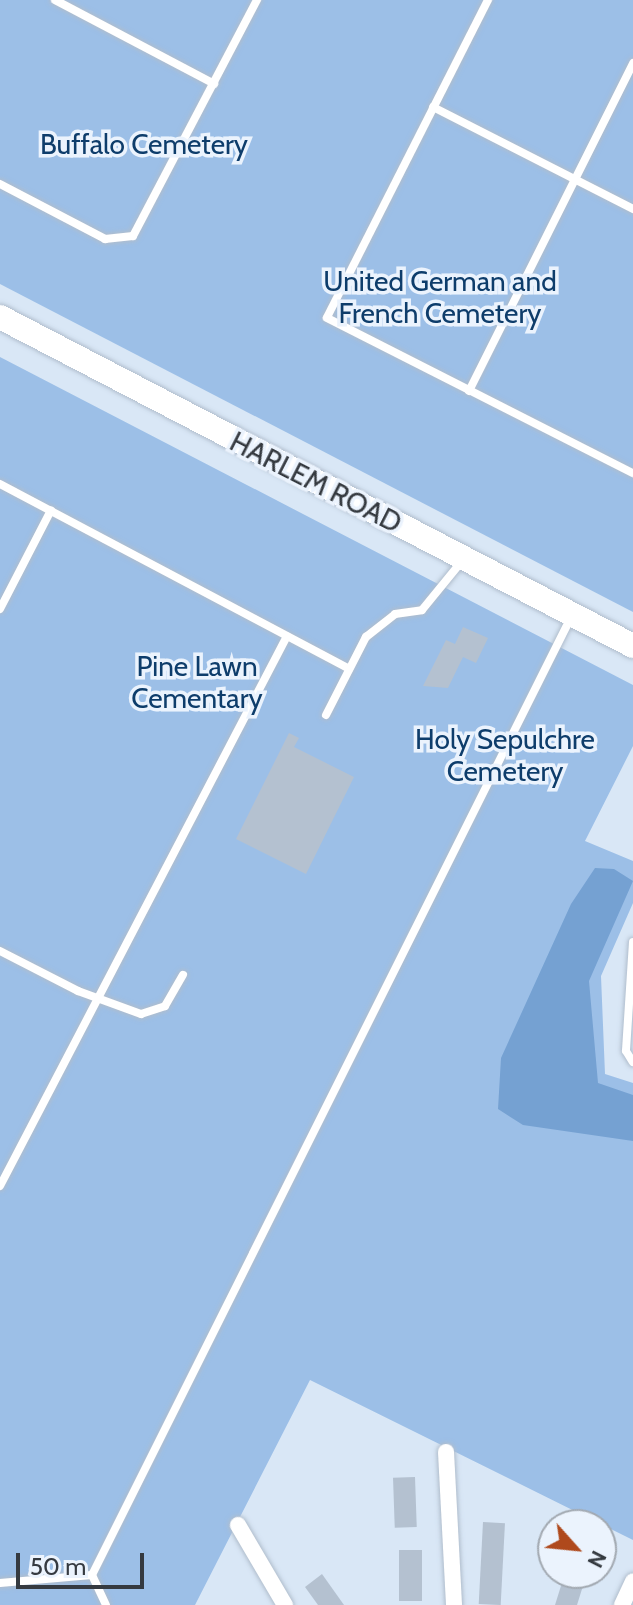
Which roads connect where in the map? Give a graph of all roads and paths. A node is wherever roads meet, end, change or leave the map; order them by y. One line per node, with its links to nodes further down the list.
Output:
1 (55, 0): 5 (lane)
2 (257, 0): 5 (lane)
3 (488, 0): 6 (lane)
4 (633, 63): 7 (lane)
5 (214, 84): 8 (lane)
6 (433, 107): 7 (lane); 11 (lane)
7 (574, 180): 9 (lane); 11 (lane)
8 (0, 184)
9 (633, 209)
10 (0, 317): 15 (main road, HARLEM ROAD)
11 (469, 391): 12 (lane)
12 (633, 473)
13 (0, 484): 14 (lane)
14 (51, 510): 16 (lane); 18 (lane)
15 (463, 558): 17 (main road, HARLEM ROAD); 20 (lane)
16 (0, 609)
17 (572, 615): 19 (main road, HARLEM ROAD); 30 (lane)
18 (287, 636): 20 (lane); 25 (lane)
19 (633, 646)
20 (349, 669): 21 (lane)
21 (326, 715)
22 (633, 942): 26 (lane)
23 (0, 951): 25 (lane)
24 (183, 975): 25 (lane)
25 (97, 999): 27 (lane)
26 (633, 1062)
27 (0, 1186)
28 (446, 1452): 35 (street)
29 (238, 1525): 34 (street)
30 (92, 1575): 32 (lane); 33 (lane)
31 (633, 1581): 36 (street)
32 (0, 1583)
33 (106, 1605)
34 (285, 1605)
35 (454, 1605)
36 (622, 1605)

